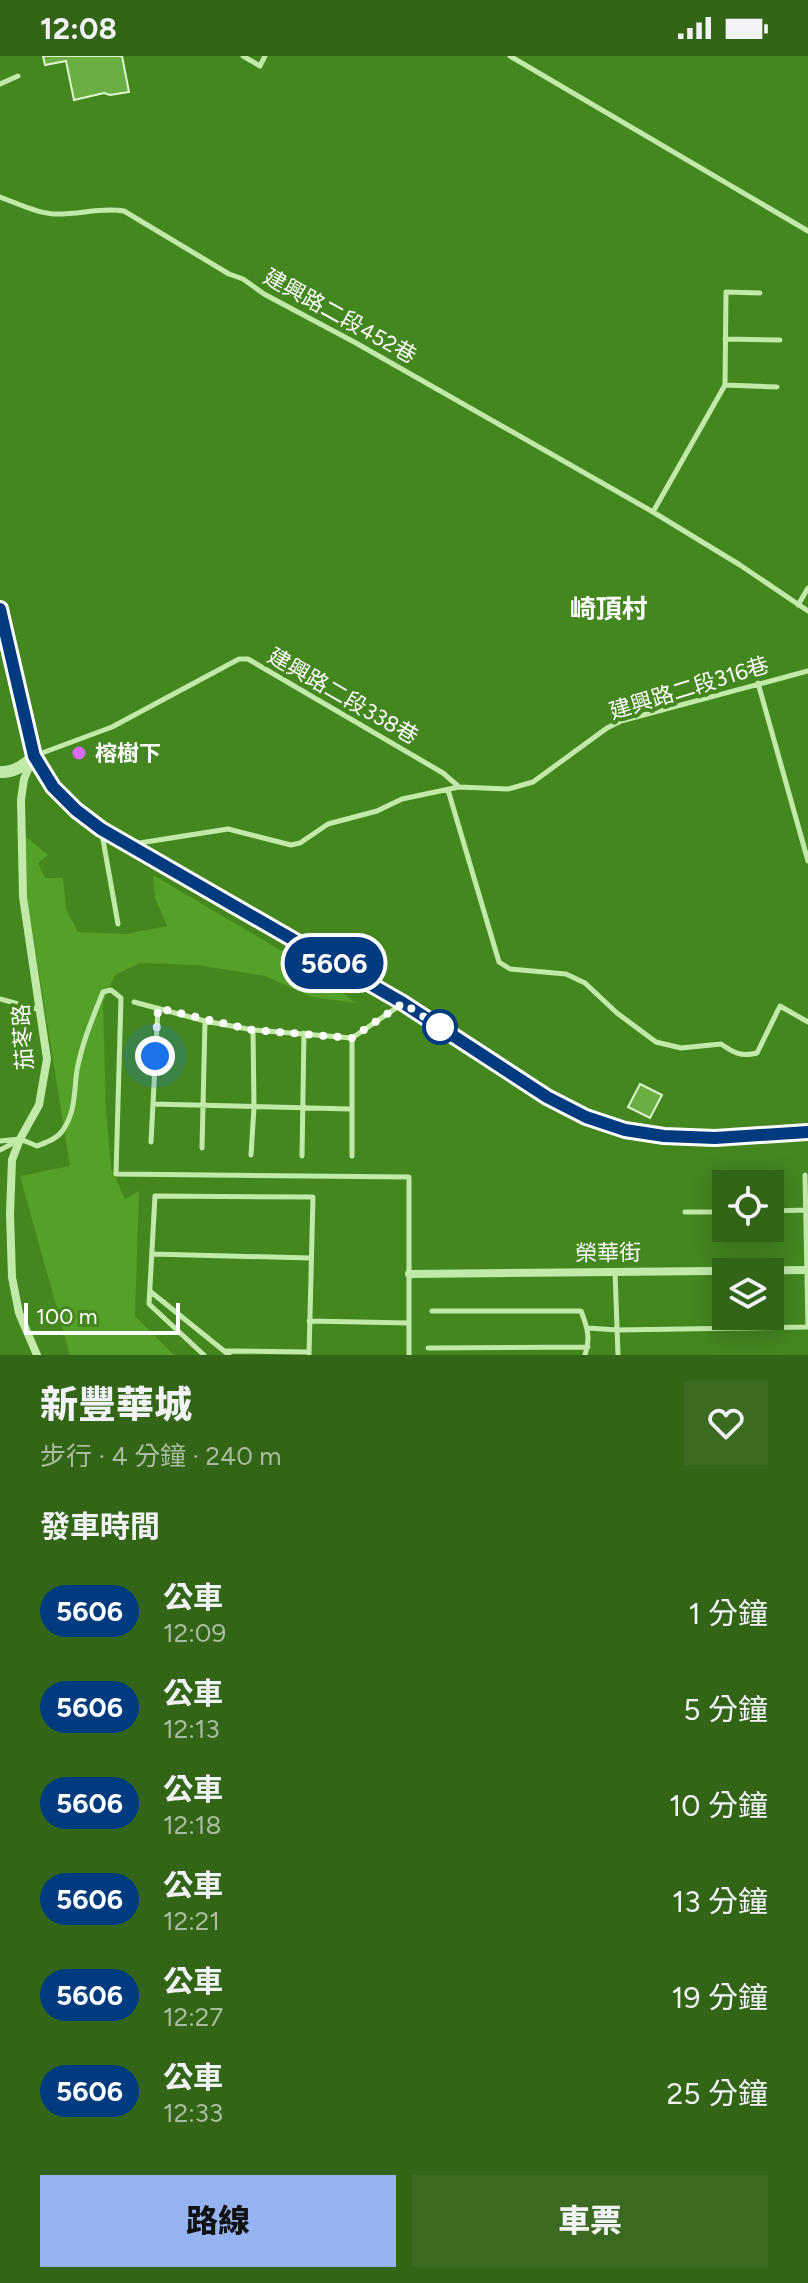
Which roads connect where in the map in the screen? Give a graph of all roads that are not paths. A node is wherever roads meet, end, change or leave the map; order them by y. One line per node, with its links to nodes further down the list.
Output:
1 (243, 56): 2 (lane)
2 (265, 56)
3 (510, 56): 7 (lane)
4 (18, 76): 5 (lane)
5 (0, 84)
6 (0, 197): 13 (lane, 建興路二段452巷)
7 (808, 231)
8 (760, 293): 9 (lane)
9 (725, 339): 10 (lane); 11 (lane)
10 (780, 340)
11 (725, 385): 12 (lane); 13 (lane)
12 (777, 387)
13 (653, 512): 15 (lane, 建興路二段452巷)
14 (808, 588): 15 (lane)
15 (798, 605): 17 (lane, 建興路二段452巷)
16 (0, 609): 20 (street)
17 (807, 610)
18 (808, 671): 19 (lane, 建興路二段316巷)
19 (758, 683): 22 (lane, 建興路二段316巷); 26 (lane)
20 (34, 756): 21 (street); 22 (lane, 建興路二段338巷); 24 (street); 32 (street, 茄苳路)
21 (0, 772)
22 (459, 787): 23 (lane, 建興路二段316巷)
23 (448, 790): 25 (lane, 建興路二段316巷); 34 (lane)
24 (101, 829): 25 (street); 27 (lane)
25 (132, 845): 30 (street)
26 (808, 861)
27 (118, 924)
28 (0, 999): 32 (lane)
29 (134, 1002): 31 (lane)
30 (403, 1003): 37 (lane); 43 (street)
31 (158, 1008): 33 (lane); 38 (lane)
32 (41, 1010): 44 (street, 茄苳路)
33 (205, 1021): 35 (lane); 39 (lane)
34 (808, 1022)
35 (253, 1030): 36 (lane); 40 (lane)
36 (304, 1033): 37 (lane); 41 (lane)
37 (352, 1038): 42 (lane)
38 (153, 1104): 39 (lane); 46 (lane)
39 (203, 1105): 40 (lane); 47 (lane)
40 (254, 1107): 41 (lane); 49 (lane)
41 (303, 1108): 42 (lane); 50 (lane)
42 (350, 1109): 51 (lane)
43 (808, 1132)
44 (20, 1139): 45 (lane); 48 (lane); 61 (lane); 73 (street, 茄苳路)
45 (0, 1141)
46 (151, 1142)
47 (202, 1148)
48 (0, 1150)
49 (251, 1155)
50 (302, 1156)
51 (352, 1156)
52 (805, 1175): 53 (lane)
53 (807, 1210): 54 (lane); 59 (lane)
54 (784, 1211)
55 (685, 1212): 56 (lane)
56 (712, 1212)
57 (152, 1254): 58 (lane); 58 (lane); 62 (lane)
58 (310, 1258): 64 (lane)
59 (808, 1270): 60 (street, 榮華街); 66 (lane)
60 (615, 1271): 61 (street, 榮華街); 68 (lane)
61 (409, 1274): 65 (lane)
62 (150, 1291): 71 (lane); 74 (lane)
63 (432, 1311): 67 (lane)
64 (309, 1321): 65 (lane); 72 (lane)
65 (409, 1323): 75 (lane)
66 (808, 1327): 68 (lane)
67 (588, 1328): 68 (lane); 69 (lane)
68 (617, 1330): 77 (lane)
69 (588, 1347): 70 (lane); 76 (lane)
70 (428, 1348)
71 (226, 1353): 72 (lane)
72 (309, 1354)
73 (37, 1355)
74 (204, 1355)
75 (409, 1355)
76 (585, 1355)
77 (618, 1355)

